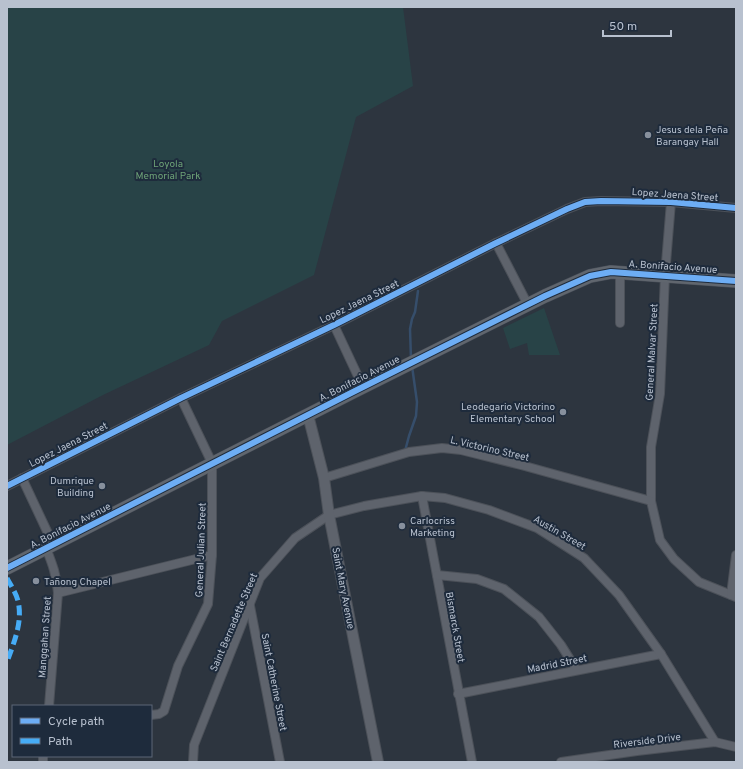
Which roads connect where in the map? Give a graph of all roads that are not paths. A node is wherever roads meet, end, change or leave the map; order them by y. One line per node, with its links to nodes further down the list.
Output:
1 (671, 202): 2 (street, Lopez Jaena Street); 3 (street, Lopez Jaena Street); 5 (street, General Malvar Street)
2 (736, 208)
3 (496, 243): 7 (street); 9 (street, Lopez Jaena Street)
4 (620, 272): 5 (main road, A. Bonifacio Avenue); 7 (main road, A. Bonifacio Avenue); 8 (street)
5 (665, 275): 6 (main road, A. Bonifacio Avenue); 18 (street, General Malvar Street)
6 (736, 281)
7 (528, 305): 10 (main road, A. Bonifacio Avenue)
8 (620, 323)
9 (334, 325): 10 (street); 11 (street, Lopez Jaena Street)
10 (363, 387): 12 (main road, A. Bonifacio Avenue)
11 (181, 398): 13 (street); 14 (street, Lopez Jaena Street)
12 (308, 415): 13 (main road, A. Bonifacio Avenue); 15 (street, Saint Mary Avenue)
13 (212, 463): 20 (main road, A. Bonifacio Avenue); 21 (street, General Julian Street)
14 (22, 478): 16 (street, Lopez Jaena Street); 20 (street, Manggahan Street)
15 (324, 478): 18 (street, L. Victorino Street); 19 (street, Saint Mary Avenue)
16 (7, 486)
17 (422, 496): 19 (street, Austin Street); 24 (street, Bismarck Street); 28 (street, Austin Street)
18 (651, 501): 26 (street, General Malvar Street)
19 (329, 515): 27 (street, Saint Bernadette Street); 37 (street, Saint Mary Avenue)
20 (49, 546): 23 (main road, A. Bonifacio Avenue); 25 (street, Manggahan Street)
21 (212, 555): 25 (street); 32 (street, General Julian Street)
22 (736, 555): 26 (street)
23 (7, 568)
24 (437, 575): 29 (street); 30 (street, Bismarck Street)
25 (58, 593): 31 (street, Manggahan Street)
26 (733, 596)
27 (250, 605): 35 (street, Saint Bernadette Street); 36 (street, Saint Catherine Street)
28 (661, 654): 29 (street, Madrid Street); 33 (street, Austin Street)
29 (576, 670): 30 (street, Madrid Street)
30 (458, 694): 38 (street, Bismarck Street)
31 (49, 705)
32 (152, 715)
33 (715, 742): 34 (street, Riverside Drive); 39 (street, Riverside Drive)
34 (736, 747)
35 (192, 762)
36 (280, 762)
37 (378, 762)
38 (472, 762)
39 (561, 762)

